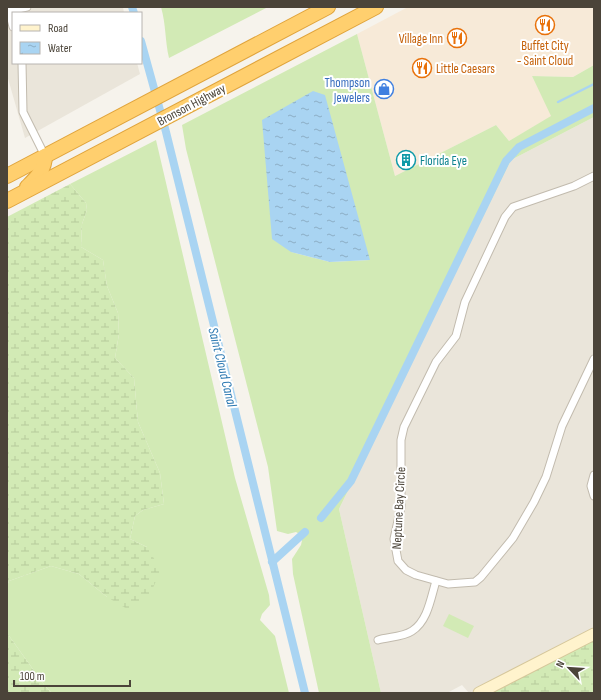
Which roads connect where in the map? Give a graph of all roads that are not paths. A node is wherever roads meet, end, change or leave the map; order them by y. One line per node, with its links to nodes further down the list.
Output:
1 (27, 7): 4 (street)
2 (328, 7): 8 (highway, Bronson Highway)
3 (376, 7): 5 (highway, Bronson Highway)
4 (8, 9): 6 (street)
5 (352, 14): 11 (highway, Bronson Highway)
6 (12, 23)
7 (22, 64): 8 (street)
8 (45, 156): 9 (highway, Bronson Highway); 11 (highway)
9 (7, 176)
10 (594, 176): 16 (street, Neptune Bay Circle)
11 (20, 195): 12 (highway, Bronson Highway)
12 (7, 202)
13 (594, 359): 16 (street, Neptune Bay Circle)
14 (594, 475): 15 (street)
15 (594, 496)
16 (436, 581): 18 (street)
17 (594, 634): 19 (main road)
18 (378, 640)
19 (478, 693)

